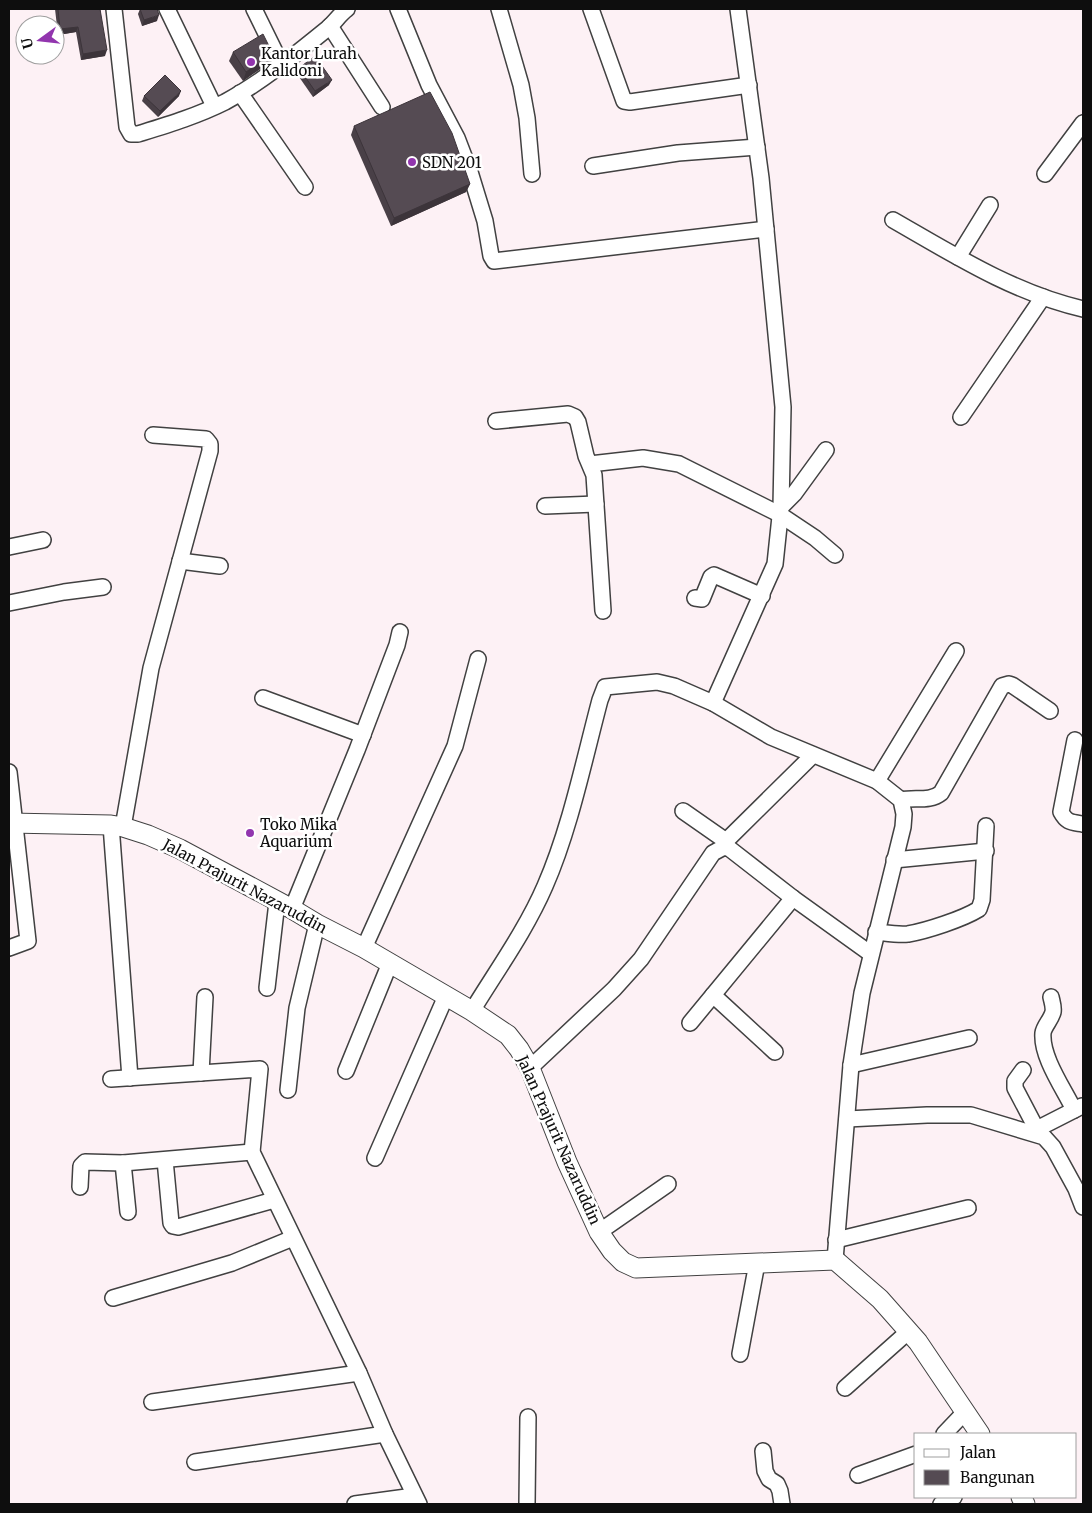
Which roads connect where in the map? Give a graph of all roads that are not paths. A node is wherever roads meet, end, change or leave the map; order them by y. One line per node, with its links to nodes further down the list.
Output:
1 (114, 9): 13 (street)
2 (167, 9): 13 (street)
3 (254, 9): 10 (street)
4 (346, 9): 9 (street)
5 (398, 9): 23 (street)
6 (499, 9): 18 (street)
7 (590, 9): 11 (street)
8 (738, 9): 11 (street)
9 (330, 26): 10 (street); 14 (street)
10 (281, 64): 12 (street)
11 (749, 85): 16 (street)
12 (240, 93): 13 (street); 20 (street)
13 (214, 106)
14 (382, 107)
15 (1083, 123): 19 (street)
16 (757, 147): 17 (street); 23 (street)
17 (592, 166)
18 (532, 174)
19 (1045, 174)
20 (304, 187)
21 (990, 205): 24 (street)
22 (892, 220): 24 (street)
23 (766, 229): 34 (street)
24 (958, 257): 25 (street)
25 (1044, 297): 26 (street); 27 (street)
26 (1083, 309)
27 (961, 417)
28 (496, 421): 31 (street)
29 (153, 435): 38 (street)
30 (826, 450): 34 (street)
31 (590, 464): 32 (street); 34 (street)
32 (596, 504): 33 (street); 44 (street)
33 (545, 506)
34 (780, 511): 37 (street); 41 (street)
35 (43, 540): 36 (street)
36 (9, 547)
37 (835, 555)
38 (180, 560): 39 (street); 60 (street)
39 (220, 566)
40 (103, 587): 43 (street)
41 (762, 596): 42 (street); 49 (street)
42 (696, 598)
43 (9, 603)
44 (603, 611)
45 (400, 632): 51 (street)
46 (956, 651): 55 (street)
47 (478, 659): 70 (street)
48 (263, 698): 51 (street)
49 (713, 703): 53 (street); 78 (street)
50 (1050, 711): 56 (street)
51 (363, 735): 66 (street)
52 (1075, 740): 59 (street)
53 (813, 755): 55 (street); 62 (street)
54 (9, 772): 58 (street)
55 (878, 781): 56 (street)
56 (900, 800): 64 (street)
57 (683, 811): 62 (street)
58 (12, 823): 60 (street, Jalan Prajurit Nazaruddin); 69 (street)
59 (1083, 824)
60 (117, 826): 66 (street, Jalan Prajurit Nazaruddin); 87 (street)
61 (986, 826): 63 (street)
62 (725, 844): 65 (street); 83 (street)
63 (986, 851): 64 (street); 68 (street)
64 (894, 860): 68 (street)
65 (793, 898): 71 (street); 74 (street)
66 (285, 906): 67 (street, Jalan Prajurit Nazaruddin); 73 (street)
67 (316, 924): 70 (street, Jalan Prajurit Nazaruddin); 89 (street)
68 (876, 932): 71 (street)
69 (9, 948)
70 (364, 948): 72 (street, Jalan Prajurit Nazaruddin)
71 (871, 954): 82 (street)
72 (390, 963): 75 (street, Jalan Prajurit Nazaruddin); 85 (street)
73 (267, 988)
74 (713, 995): 79 (street); 81 (street)
75 (446, 996): 78 (street, Jalan Prajurit Nazaruddin); 94 (street)
76 (1051, 996): 90 (street)
77 (205, 997): 86 (street)
78 (472, 1011): 83 (street, Jalan Prajurit Nazaruddin)
79 (690, 1023)
80 (969, 1038): 82 (street)
81 (775, 1052)
82 (851, 1065): 91 (street)
83 (530, 1068): 103 (street, Jalan Prajurit Nazaruddin)
84 (1023, 1070): 92 (street)
85 (346, 1071)
86 (201, 1074): 87 (street); 93 (street)
87 (130, 1078): 88 (street)
88 (111, 1079)
89 (288, 1090)
90 (1079, 1108): 92 (street)
91 (847, 1119): 92 (street); 105 (street)
92 (1034, 1131): 100 (street)
93 (252, 1152): 95 (street); 99 (street)
94 (375, 1158)
95 (164, 1160): 96 (street); 99 (street)
96 (123, 1163): 98 (street); 102 (street)
97 (668, 1184): 103 (street)
98 (80, 1188)
99 (274, 1200): 104 (street)
100 (1083, 1207)
101 (968, 1208): 105 (street)
102 (128, 1212)
103 (599, 1232): 107 (street, Jalan Prajurit Nazaruddin)
104 (293, 1238): 108 (street); 111 (street)
105 (836, 1240): 106 (street)
106 (835, 1260): 107 (street, Jalan Prajurit Nazaruddin); 109 (street)
107 (757, 1263): 110 (street)
108 (113, 1298)
109 (909, 1331): 112 (street); 114 (street)
110 (740, 1354)
111 (359, 1373): 113 (street); 118 (street)
112 (845, 1388)
113 (152, 1402)
114 (965, 1412): 116 (street); 117 (street)
115 (528, 1417): 125 (street)
116 (945, 1433)
117 (979, 1433)
118 (386, 1434): 121 (street); 123 (street)
119 (763, 1451): 126 (street)
120 (914, 1455): 122 (street)
121 (195, 1462)
122 (858, 1475)
123 (417, 1500): 124 (street)
124 (355, 1504)
125 (527, 1504)
126 (782, 1504)

